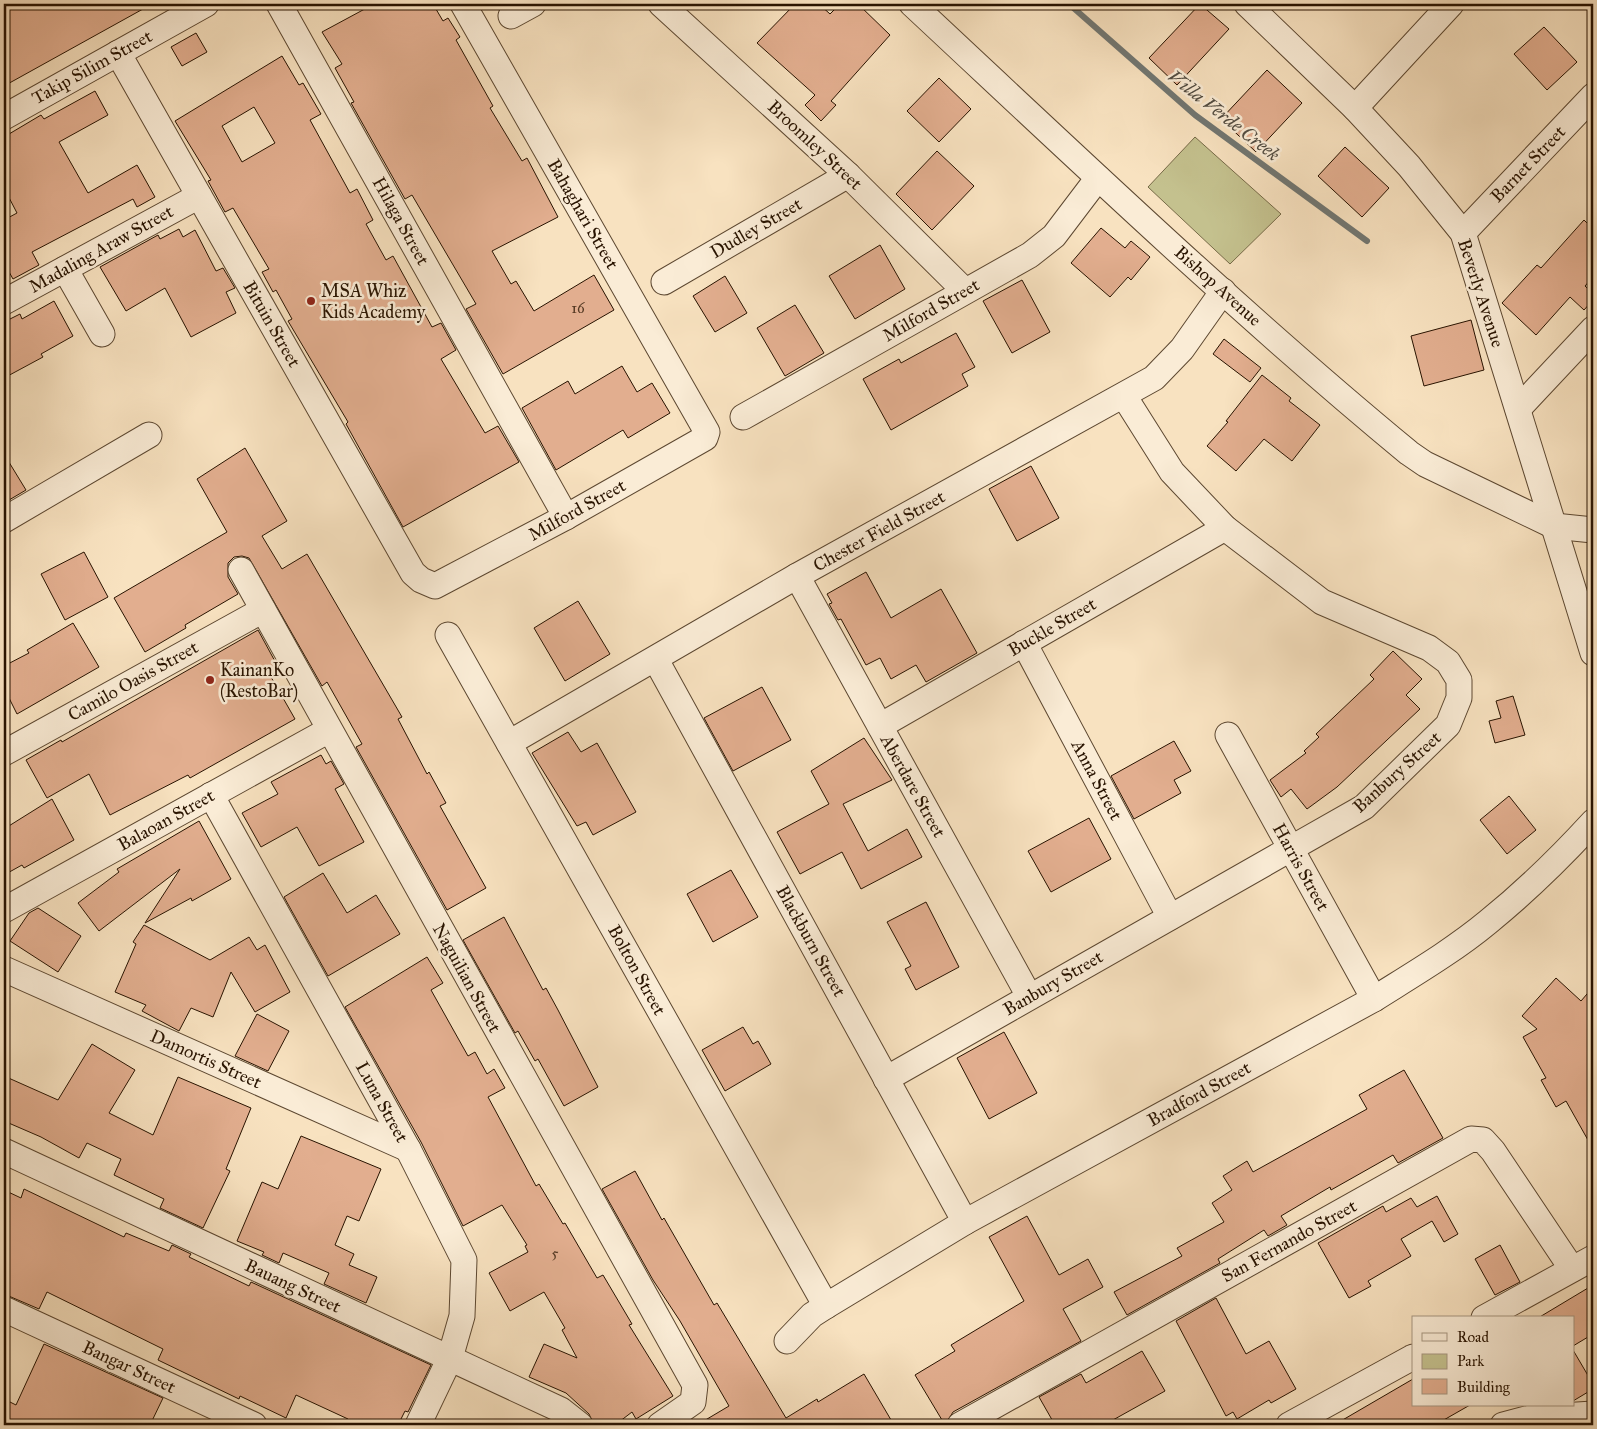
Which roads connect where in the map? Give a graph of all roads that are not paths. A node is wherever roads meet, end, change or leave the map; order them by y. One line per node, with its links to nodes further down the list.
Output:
1 (206, 4): 10 (street, Takip Silim Street)
2 (279, 4): 30 (street, Hilaga Street)
3 (464, 4): 28 (street, Bahaghari Street)
4 (533, 4): 9 (street)
5 (661, 4): 14 (street, Broomley Street)
6 (912, 4): 15 (street, Bishop Avenue)
7 (1247, 4): 12 (street, Beverly Avenue)
8 (1450, 4): 12 (street)
9 (511, 16)
10 (118, 53): 13 (street, Takip Silim Street); 16 (street, Bituin Street)
11 (1593, 96): 17 (street, Barnet Street)
12 (1355, 108): 17 (street, Beverly Avenue)
13 (4, 116)
14 (848, 175): 19 (street, Dudley Street); 20 (street, Broomley Street)
15 (1098, 178): 20 (street, Milford Street); 21 (street, Bishop Avenue)
16 (199, 196): 18 (street, Madaling Araw Street); 37 (street, Bituin Street)
17 (1463, 233): 26 (street, Beverly Avenue)
18 (65, 269): 22 (street, Madaling Araw Street); 24 (street)
19 (664, 282)
20 (964, 290): 27 (street, Milford Street)
21 (1224, 291): 25 (street, Chester Field Street); 32 (street, Bishop Avenue)
22 (4, 302)
23 (1593, 329): 26 (street)
24 (102, 334)
25 (1124, 396): 33 (street, Banbury Street); 36 (street, Chester Field Street)
26 (1518, 408): 32 (street, Beverly Avenue)
27 (743, 417)
28 (704, 424): 30 (street, Milford Street)
29 (149, 435): 31 (street)
30 (566, 517): 37 (street, Milford Street)
31 (4, 520)
32 (1554, 526): 34 (street, Bishop Avenue); 41 (street, Beverly Avenue)
33 (1225, 528): 40 (street, Buckle Street); 50 (street, Banbury Street)
34 (1593, 530)
35 (240, 570): 38 (street, Naguilian Street)
36 (797, 576): 42 (street, Chester Field Street); 43 (street, Aberdare Street)
37 (435, 586)
38 (263, 610): 44 (street, Naguilian Street); 47 (street, Camilo Oasis Street)
39 (448, 635): 46 (street, Bolton Street)
40 (1024, 643): 43 (street, Buckle Street); 52 (street, Anna Street)
41 (1593, 653)
42 (656, 660): 46 (street, Chester Field Street); 56 (street, Blackburn Street)
43 (880, 726): 54 (street, Aberdare Street)
44 (329, 730): 48 (street, Balaoan Street); 72 (street, Naguilian Street)
45 (1228, 735): 50 (street, Harris Street)
46 (509, 743): 61 (street, Bolton Street)
47 (4, 753)
48 (211, 794): 51 (street, Balaoan Street); 57 (street, Luna Street)
49 (1593, 822): 55 (street, Bradford Street)
50 (1290, 848): 52 (street, Banbury Street); 55 (street, Harris Street)
51 (4, 910)
52 (1170, 917): 54 (street, Banbury Street)
53 (4, 968): 57 (street, Damortis Street)
54 (1029, 996): 56 (street, Banbury Street)
55 (1374, 999): 59 (street, Bradford Street)
56 (886, 1078): 59 (street, Blackburn Street)
57 (408, 1149): 65 (street, Luna Street)
58 (4, 1151): 65 (street, Bauang Street)
59 (965, 1222): 61 (street, Bradford Street)
60 (1583, 1264): 63 (street); 73 (street, San Fernando Street)
61 (826, 1306): 64 (street, Bradford Street)
62 (4, 1309): 69 (street, Bangar Street)
63 (1488, 1316)
64 (787, 1341)
65 (450, 1358): 70 (street, Luna Street); 71 (street, Bauang Street)
66 (1412, 1358): 74 (street)
67 (1593, 1414): 68 (street)
68 (1554, 1421): 75 (street)
69 (254, 1425)
70 (418, 1425)
71 (580, 1425)
72 (660, 1425)
73 (960, 1425)
74 (1289, 1425)
75 (1503, 1425)

